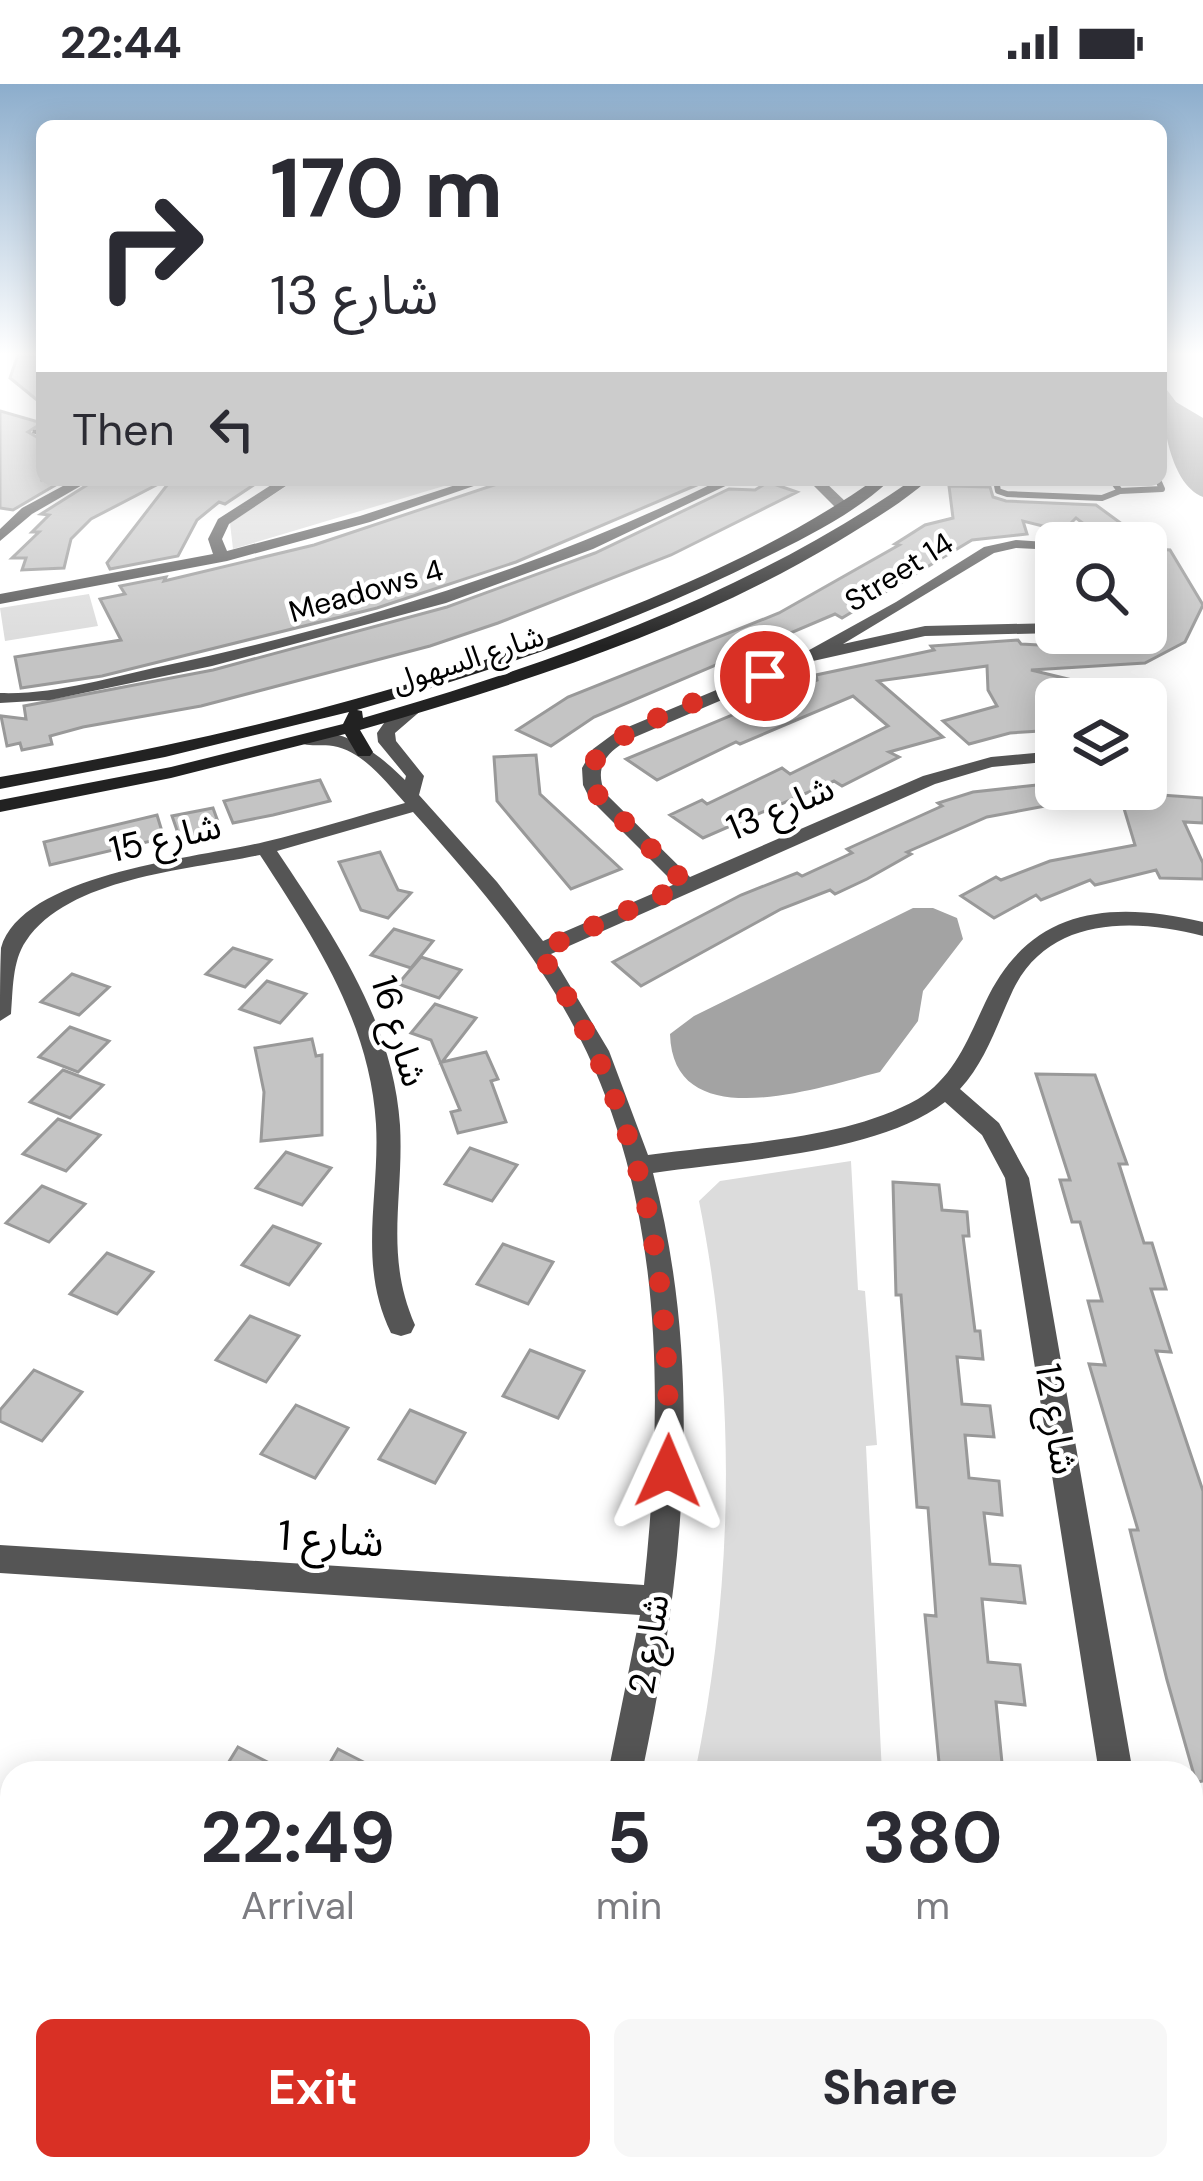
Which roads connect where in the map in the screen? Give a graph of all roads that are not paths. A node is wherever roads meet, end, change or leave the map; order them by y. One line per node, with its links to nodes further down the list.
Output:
1 (73, 486): 13 (street)
2 (279, 486): 15 (street)
3 (466, 486): 15 (street, Meadows 4)
4 (718, 486): 20 (street, Meadows 4)
5 (821, 486): 12 (street)
6 (874, 486): 12 (main road, شارع السهول)
7 (912, 486): 21 (main road, شارع السهول)
8 (997, 486): 9 (lane)
9 (1113, 486)
10 (1124, 486): 11 (lane)
11 (1161, 486)
12 (843, 507): 18 (main road, شارع السهول)
13 (0, 537)
14 (1035, 545): 19 (street, Street 14)
15 (222, 558): 16 (street, Meadows 4)
16 (0, 599)
17 (1035, 628): 19 (street, Street 14)
18 (509, 657): 22 (main road); 27 (main road, شارع السهول)
19 (808, 657): 31 (street)
20 (0, 698)
21 (415, 708): 22 (main road, شارع السهول); 24 (street)
22 (350, 727): 23 (main road, شارع السهول); 25 (main road)
23 (303, 740): 25 (street); 29 (main road, شارع السهول)
24 (392, 749): 25 (street); 28 (street)
25 (369, 756): 28 (street, شارع 2)
26 (1035, 759): 31 (street, شارع 13)
27 (0, 783)
28 (410, 798): 30 (street, شارع 15); 33 (street, شارع 2)
29 (0, 806)
30 (265, 848): 34 (street, شارع 15); 37 (street, شارع 16)
31 (686, 884): 33 (street, شارع 13)
32 (1203, 929): 35 (street)
33 (539, 951): 36 (street, شارع 2)
34 (0, 1014)
35 (946, 1090): 36 (street); 41 (street, شارع 12)
36 (639, 1166): 39 (street, شارع 2)
37 (401, 1324)
38 (0, 1559): 39 (street, شارع 1)
39 (656, 1600): 40 (street, شارع 2)
40 (627, 1761)
41 (1114, 1761)

